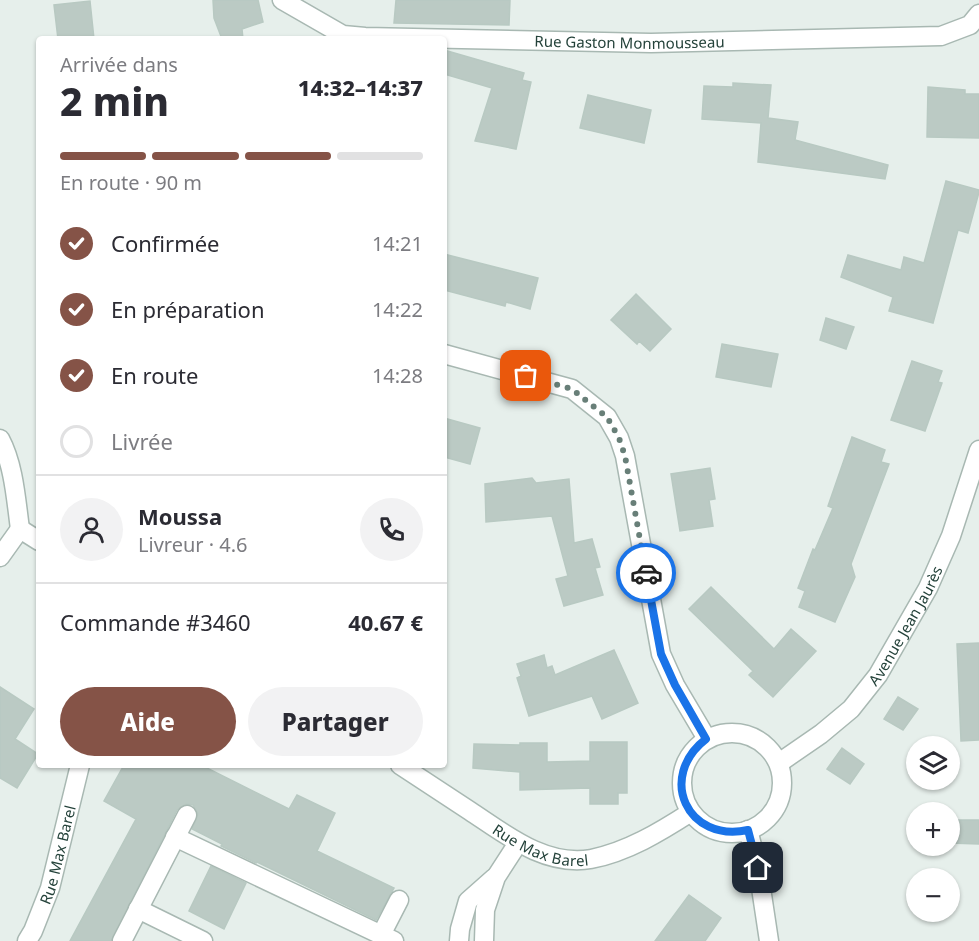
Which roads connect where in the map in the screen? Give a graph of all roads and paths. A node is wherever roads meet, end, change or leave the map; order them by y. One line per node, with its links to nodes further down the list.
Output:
1 (282, 0): 3 (street, Rue Gaston Monmousseau)
2 (979, 14): 4 (street, Rue Gaston Monmousseau)
3 (354, 36)
4 (447, 39)
5 (447, 355): 11 (street)
6 (0, 439): 8 (street)
7 (979, 450): 12 (street, Avenue Jean Jaurès)
8 (20, 529): 9 (street); 10 (street)
9 (36, 539)
10 (0, 557)
11 (706, 739): 12 (street); 15 (street)
12 (779, 763): 17 (street)
13 (79, 768): 25 (street, Rue Max Barel)
14 (405, 768): 19 (street, Rue Max Barel)
15 (691, 812): 17 (street); 19 (street, Rue Max Barel)
16 (187, 815): 18 (street)
17 (748, 830): 29 (street)
18 (176, 837): 22 (street); 24 (street)
19 (518, 843): 20 (street)
20 (496, 877): 23 (street); 28 (street)
21 (399, 900): 24 (street)
22 (138, 909): 26 (street); 27 (street)
23 (460, 935)
24 (387, 938)
25 (27, 941)
26 (122, 941)
27 (203, 941)
28 (484, 941)
29 (769, 941)

